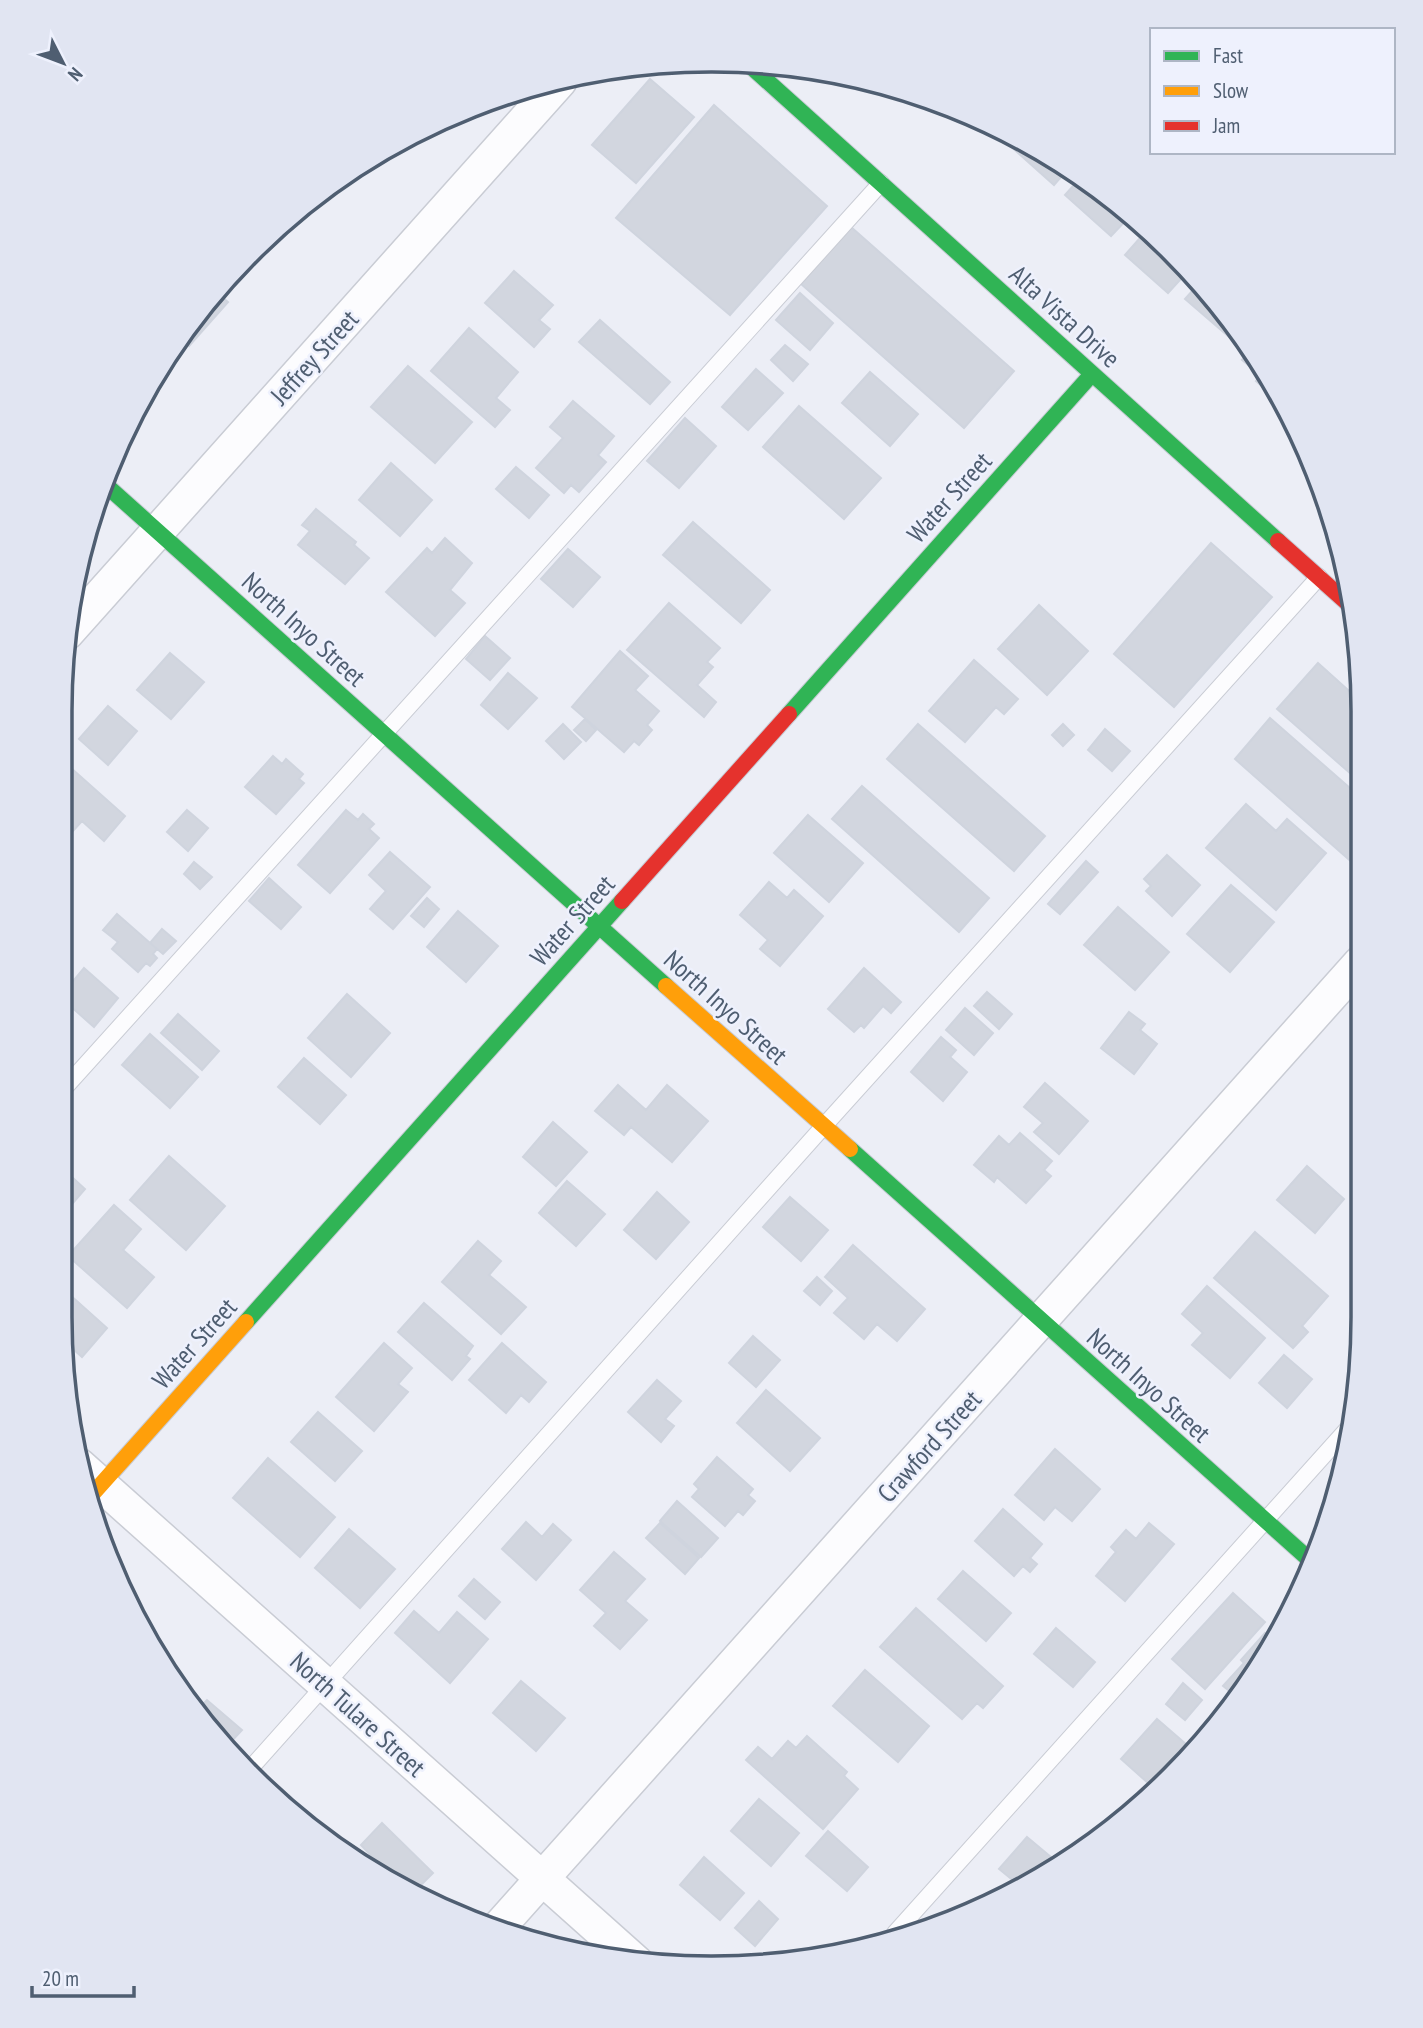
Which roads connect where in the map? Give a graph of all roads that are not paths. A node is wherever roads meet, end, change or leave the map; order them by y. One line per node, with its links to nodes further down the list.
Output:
1 (759, 74): 3 (street, Alta Vista Drive)
2 (549, 93): 6 (street, Jeffrey Street)
3 (881, 184): 4 (street, Alta Vista Drive); 10 (lane)
4 (1093, 374): 7 (street, Alta Vista Drive); 11 (street, Water Street)
5 (112, 490): 6 (street, North Inyo Street)
6 (158, 531): 9 (street, Jeffrey Street); 10 (street, North Inyo Street)
7 (1319, 577): 8 (street, Alta Vista Drive); 14 (lane)
8 (1341, 597)
9 (78, 620)
10 (383, 733): 11 (street, North Inyo Street); 13 (lane)
11 (599, 926): 14 (street, North Inyo Street); 17 (street, Water Street)
12 (1351, 973): 15 (street, Crawford Street)
13 (72, 1080)
14 (823, 1127): 15 (street, North Inyo Street); 21 (lane)
15 (1040, 1321): 19 (street, North Inyo Street); 23 (street, Crawford Street)
16 (1340, 1438): 19 (lane)
17 (93, 1478)
18 (96, 1489): 21 (street, North Tulare Street)
19 (1265, 1520): 20 (street, North Inyo Street); 25 (lane)
20 (1305, 1556)
21 (326, 1685): 22 (lane); 23 (street, North Tulare Street)
22 (255, 1764)
23 (542, 1879): 24 (street, Crawford Street); 26 (street, North Tulare Street)
24 (504, 1921)
25 (900, 1927)
26 (622, 1950)

